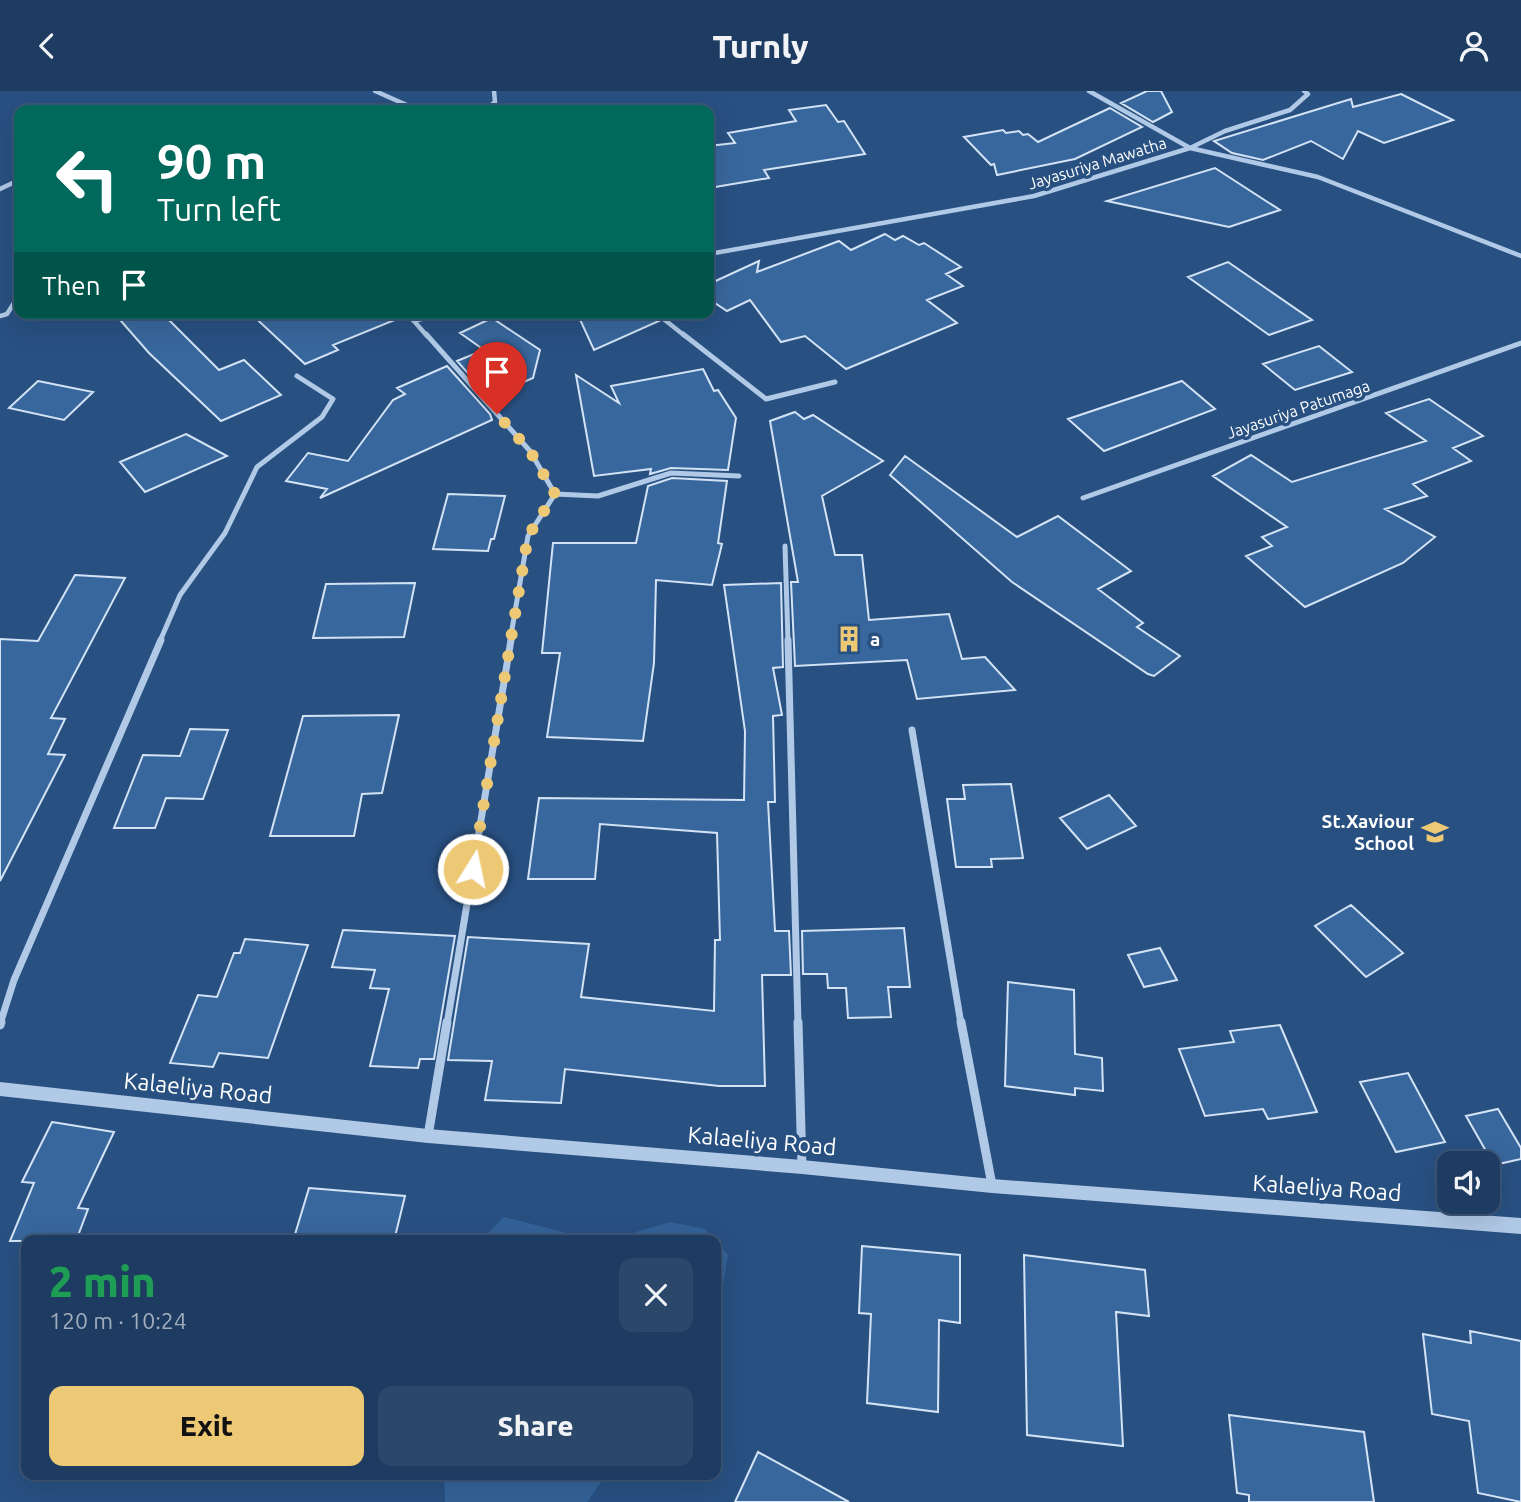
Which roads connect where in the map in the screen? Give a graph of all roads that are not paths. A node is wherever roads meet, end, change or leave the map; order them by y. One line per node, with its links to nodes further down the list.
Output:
1 (374, 91): 4 (street)
2 (1088, 91): 5 (street)
3 (1304, 91): 5 (street)
4 (406, 105)
5 (1190, 148): 6 (street, Jayasuriya Mawatha); 7 (street, Jayasuriya Mawatha)
6 (714, 253)
7 (1521, 256)
8 (14, 302): 9 (street)
9 (0, 316)
10 (412, 319): 13 (street)
11 (421, 319): 13 (street)
12 (664, 319): 16 (street)
13 (414, 321): 18 (street)
14 (1521, 343): 19 (street, Jayasuriya Patumaga)
15 (297, 376): 22 (street)
16 (835, 382)
17 (740, 476): 18 (street)
18 (555, 494): 24 (street)
19 (1083, 498)
20 (785, 546): 25 (street)
21 (912, 730): 26 (street)
22 (0, 1025)
23 (0, 1089): 24 (street, Kalaeliya Road)
24 (428, 1136): 25 (street, Kalaeliya Road)
25 (802, 1167): 26 (street, Kalaeliya Road)
26 (992, 1186): 27 (street, Kalaeliya Road)
27 (1521, 1226)

